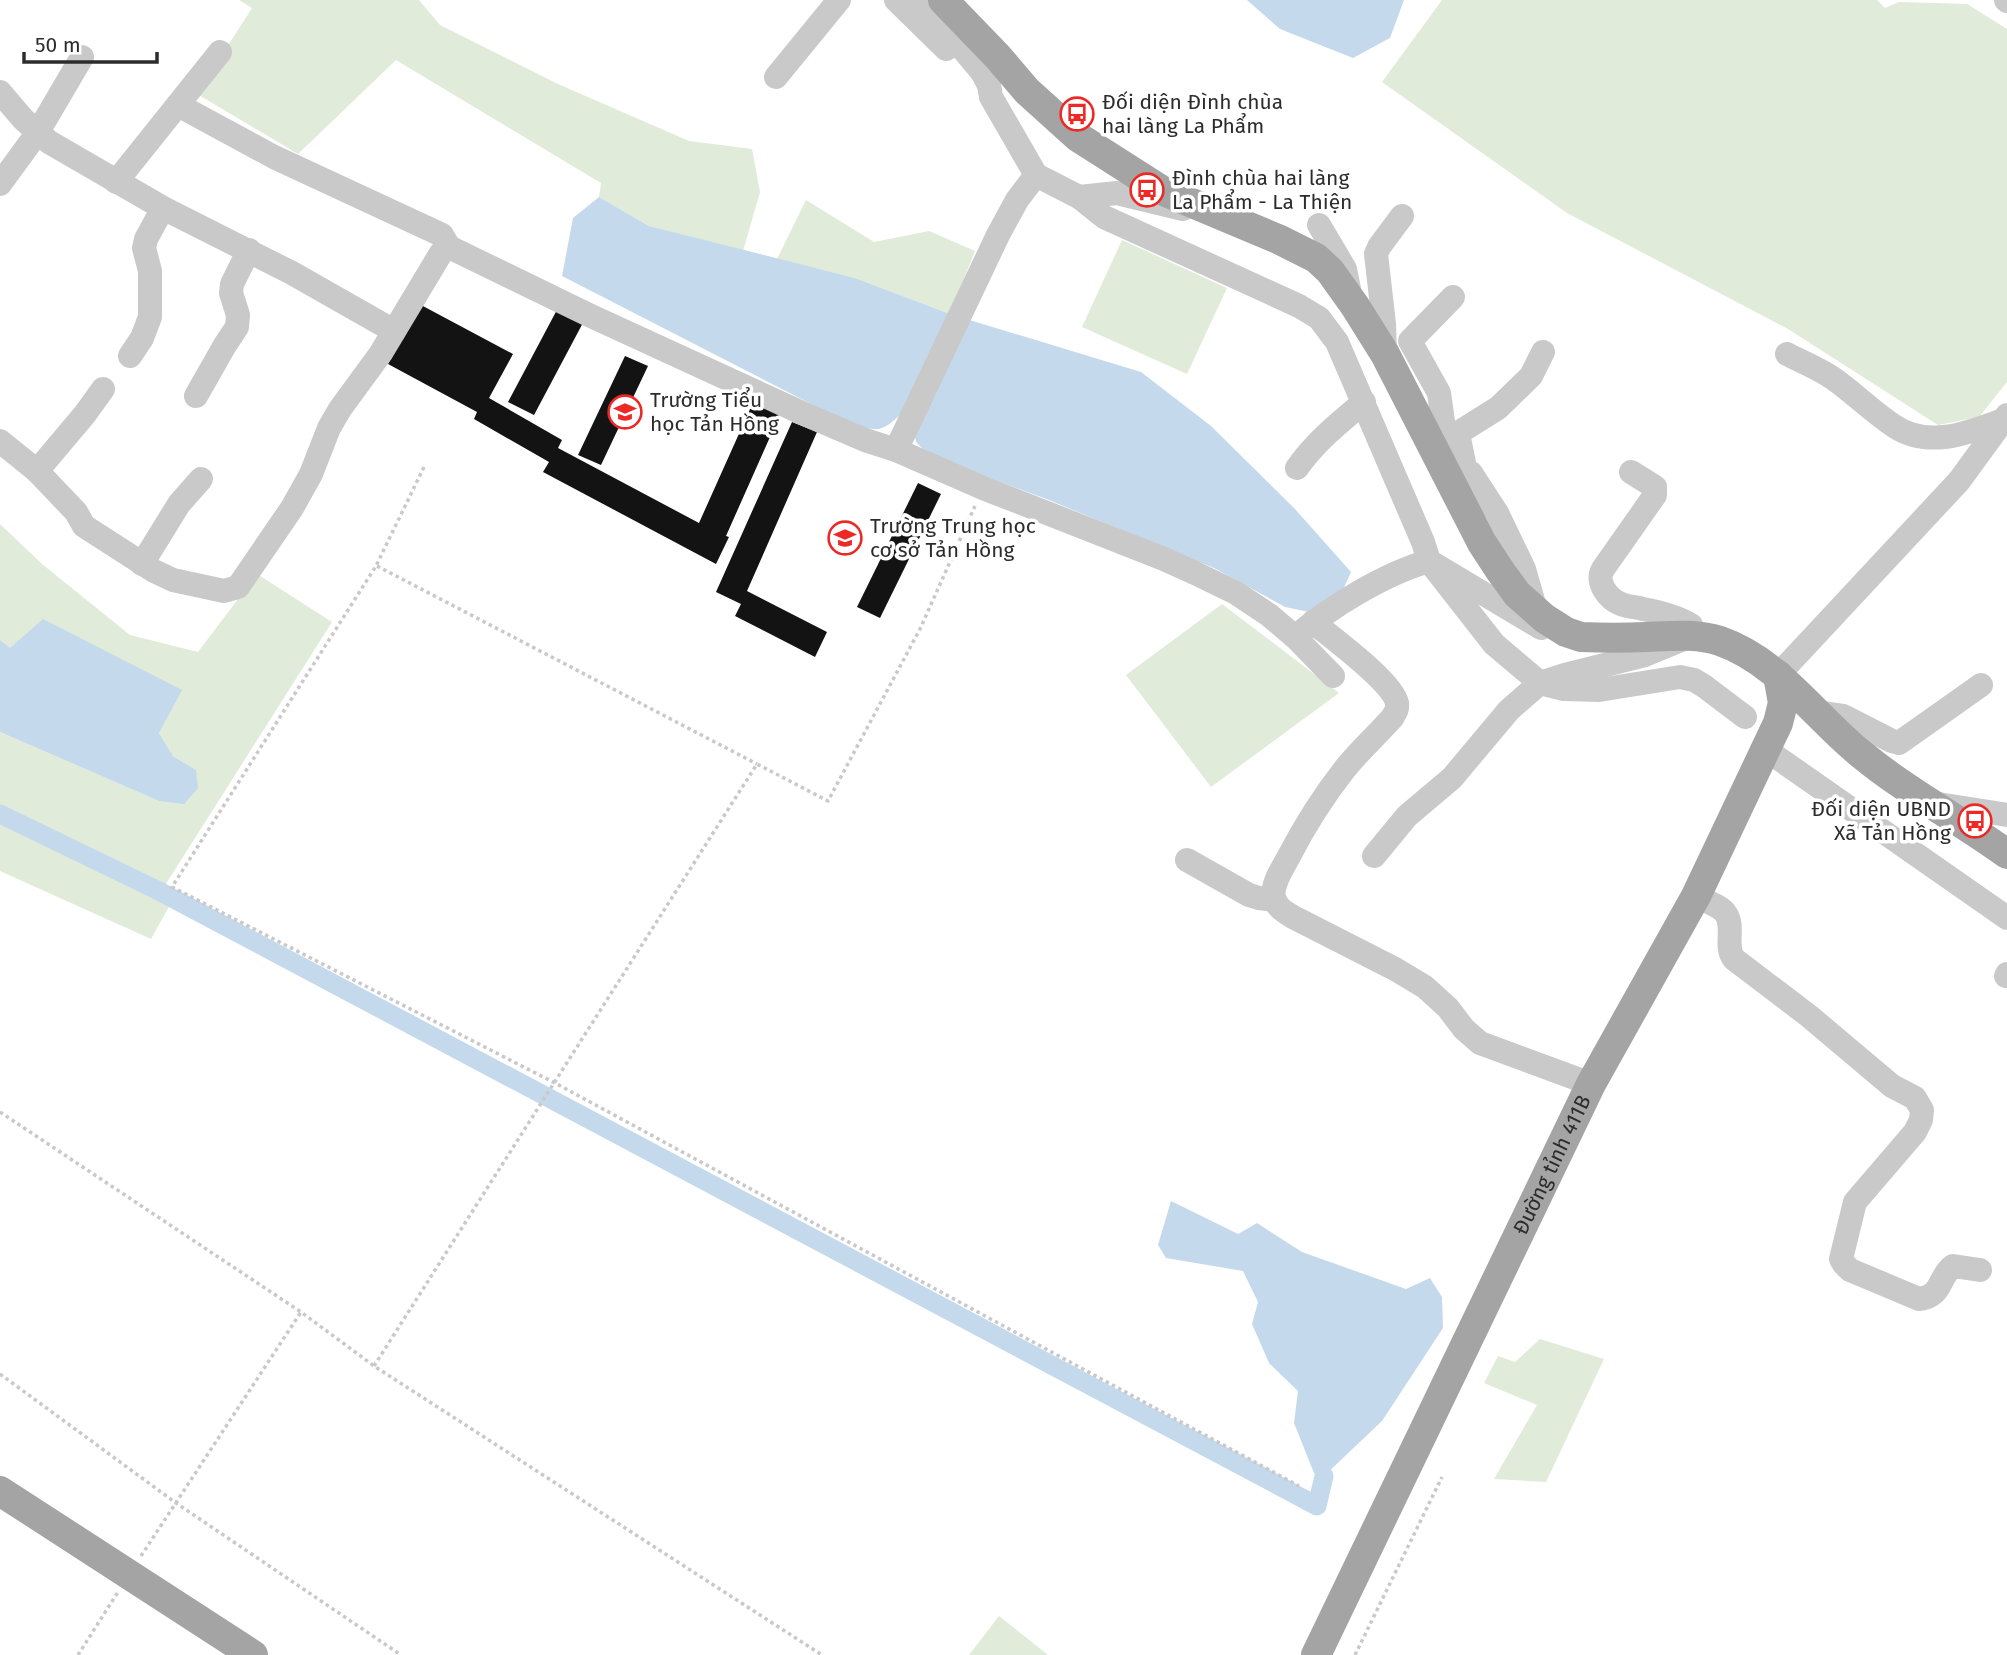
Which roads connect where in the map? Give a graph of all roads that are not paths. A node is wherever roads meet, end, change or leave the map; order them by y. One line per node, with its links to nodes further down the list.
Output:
1 (839, 0): 7 (street)
2 (896, 0): 9 (street)
3 (922, 0): 9 (street)
4 (943, 0): 17 (main road)
5 (220, 52): 10 (street)
6 (82, 57): 11 (street)
7 (776, 77)
8 (0, 92): 11 (street)
9 (991, 97): 12 (street)
10 (178, 105): 13 (street); 21 (street)
11 (38, 132): 13 (street); 14 (street)
12 (1036, 175): 15 (street); 37 (street)
13 (116, 182): 16 (street)
14 (0, 184)
15 (1079, 197): 17 (street); 34 (street)
16 (163, 208): 22 (street); 30 (street)
17 (1221, 216): 24 (main road)
18 (1402, 216): 28 (street)
19 (1319, 225): 24 (street)
20 (1350, 243): 24 (street)
21 (449, 247): 26 (street); 37 (street)
22 (249, 250): 26 (street); 33 (street)
23 (1453, 297): 41 (street)
24 (1357, 309): 28 (main road)
25 (1399, 319): 31 (street)
26 (394, 331): 44 (street)
27 (1543, 352): 41 (street)
28 (1385, 354): 31 (main road)
29 (1787, 354): 35 (street)
30 (130, 356)
31 (1402, 389): 41 (main road)
32 (103, 390): 39 (street)
33 (196, 396)
34 (1364, 402): 38 (street); 43 (street)
35 (2005, 418): 50 (street)
36 (0, 441): 39 (street)
37 (895, 450): 46 (street)
38 (1297, 468)
39 (37, 471): 44 (street)
40 (1631, 472): 48 (street)
41 (1457, 473): 45 (main road); 45 (street)
42 (201, 479): 44 (street)
43 (1429, 561): 46 (street); 47 (street); 51 (street)
44 (142, 564)
45 (1536, 611): 47 (main road)
46 (1304, 629): 49 (street); 64 (street)
47 (1566, 632): 48 (main road)
48 (1691, 636): 50 (main road); 51 (street)
49 (1333, 676)
50 (1778, 676): 53 (main road); 55 (main road, Đường tỉnh 411B)
51 (1540, 684): 54 (street); 60 (street)
52 (1981, 685): 53 (street)
53 (1815, 712): 56 (main road)
54 (1745, 717)
55 (1765, 749): 63 (main road, Đường tỉnh 411B); 65 (street)
56 (1928, 802): 57 (street); 58 (main road)
57 (2007, 815)
58 (1980, 834): 59 (main road); 62 (street)
59 (2007, 854)
60 (1374, 856)
61 (1186, 860): 64 (street)
62 (2007, 870)
63 (1696, 896): 66 (main road, Đường tỉnh 411B); 67 (street)
64 (1275, 900): 66 (street)
65 (2007, 918)
66 (1591, 1084): 70 (main road, Đường tỉnh 411B)
67 (1980, 1270)
68 (0, 1491): 69 (main road)
69 (253, 1655)
70 (1316, 1655)

